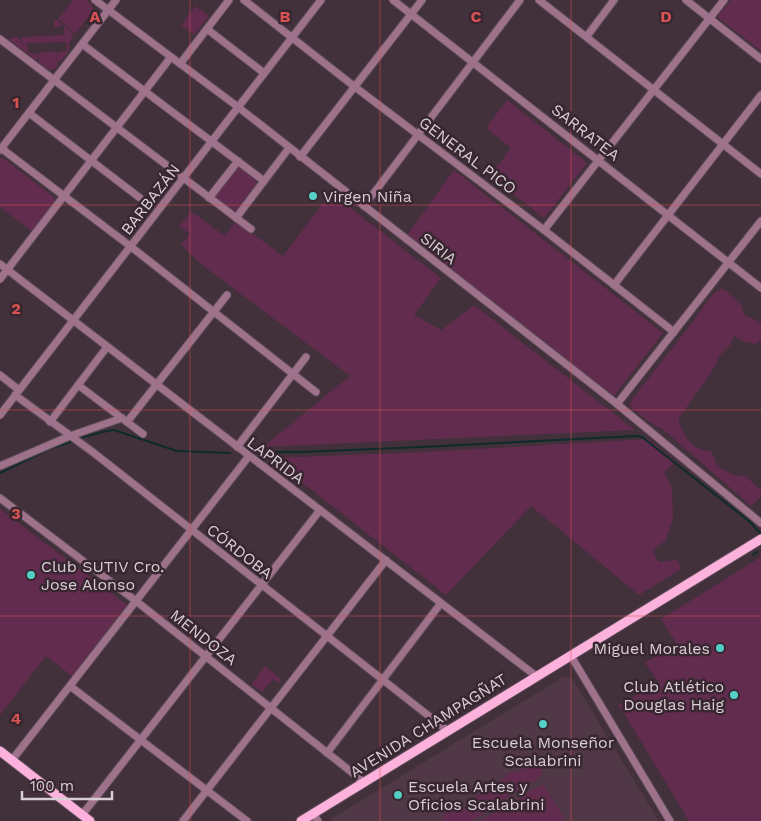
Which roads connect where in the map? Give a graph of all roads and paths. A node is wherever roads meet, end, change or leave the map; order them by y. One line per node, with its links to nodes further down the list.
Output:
1 (95, 0): 13 (street, SIRIA)
2 (116, 0): 13 (street)
3 (229, 0): 16 (street)
4 (244, 0): 18 (street, GENERAL PICO)
5 (321, 0): 18 (street, BARBAZÁN)
6 (393, 0): 14 (street, SARRATEA)
7 (422, 0): 14 (street)
8 (520, 0): 23 (street)
9 (538, 0): 17 (street)
10 (614, 0): 17 (street)
11 (686, 0): 15 (street)
12 (724, 0): 15 (street)
13 (108, 10): 20 (street); 21 (street, SIRIA)
14 (411, 14): 23 (street, SARRATEA); 27 (street)
15 (709, 18): 22 (street); 28 (street)
16 (208, 28): 24 (street); 25 (street)
17 (586, 36): 28 (street)
18 (292, 37): 25 (street, BARBAZÁN); 27 (street, GENERAL PICO)
19 (0, 39): 26 (street)
20 (82, 44): 26 (street); 29 (street)
21 (171, 57): 24 (street, SIRIA); 29 (street)
22 (761, 59)
23 (473, 62): 34 (street); 40 (street, SARRATEA)
24 (180, 64): 31 (street, SIRIA)
25 (264, 73): 31 (street, BARBAZÁN)
26 (54, 81): 32 (street); 33 (street)
27 (355, 87): 34 (street, GENERAL PICO); 39 (street)
28 (654, 88): 36 (street); 40 (street)
29 (146, 90): 33 (street); 35 (street)
30 (761, 95): 36 (street)
31 (238, 107): 35 (street, BARBAZÁN); 37 (street, SIRIA)
32 (29, 113): 38 (street); 41 (street)
33 (117, 128): 41 (street); 44 (street)
34 (418, 134): 49 (street); 54 (street, GENERAL PICO)
35 (212, 141): 42 (street); 44 (street, BARBAZÁN)
36 (724, 144): 43 (street); 50 (street)
37 (289, 148): 39 (street, SIRIA); 45 (street)
38 (0, 149): 46 (street)
39 (300, 157): 49 (street, SIRIA)
40 (598, 160): 50 (street, SARRATEA); 54 (street)
41 (92, 161): 46 (street); 47 (street)
42 (238, 161): 45 (street); 48 (street)
43 (761, 174)
44 (183, 178): 48 (street); 55 (street, BARBAZÁN)
45 (264, 181): 51 (street)
46 (64, 197): 55 (street); 58 (street)
47 (140, 198)
48 (209, 198): 51 (street)
49 (364, 206): 74 (street, SIRIA)
50 (669, 214): 56 (street, SARRATEA); 60 (street)
51 (236, 218): 53 (street)
52 (761, 221): 56 (street)
53 (251, 229)
54 (544, 230): 60 (street, GENERAL PICO)
55 (130, 246): 63 (street); 64 (street, BARBAZÁN)
56 (728, 262): 61 (street, SARRATEA); 65 (street)
57 (0, 264): 58 (street, LAPRIDA)
58 (7, 270): 59 (street); 64 (street, LAPRIDA)
59 (0, 280)
60 (614, 285): 65 (street, GENERAL PICO)
61 (761, 288)
62 (227, 294): 63 (street)
63 (214, 311): 68 (street); 70 (street)
64 (72, 321): 66 (street, LAPRIDA); 72 (street, BARBAZÁN)
65 (674, 332): 74 (street)
66 (107, 347): 70 (street, LAPRIDA); 71 (street)
67 (306, 357): 68 (street)
68 (293, 373): 73 (street); 80 (street)
69 (0, 375): 72 (street, CÓRDOBA)
70 (157, 384): 76 (street); 80 (street, LAPRIDA)
71 (78, 385): 76 (street); 77 (street)
72 (17, 392): 75 (street, BARBAZÁN); 77 (street, CÓRDOBA)
73 (316, 392)
74 (617, 404): 85 (street, SIRIA)
75 (0, 415)
76 (125, 420): 78 (street); 79 (street)
77 (50, 422): 79 (street, CÓRDOBA)
78 (143, 434)
79 (70, 436): 82 (street); 86 (street, CÓRDOBA)
80 (237, 447): 81 (street, LAPRIDA)
81 (249, 456): 84 (street, LAPRIDA); 86 (street)
82 (0, 466)
83 (0, 498): 90 (street, MENDOZA)
84 (320, 510): 88 (street, LAPRIDA); 89 (street)
85 (761, 523)
86 (191, 530): 89 (street, CÓRDOBA); 90 (street)
87 (761, 539): 93 (main road, AVENIDA CHAMPAGÑAT)
88 (386, 560): 91 (street, LAPRIDA); 92 (street)
89 (262, 586): 92 (street, CÓRDOBA); 94 (street)
90 (136, 601): 94 (street, MENDOZA); 97 (street)
91 (441, 603): 95 (street, LAPRIDA); 96 (street)
92 (328, 636): 96 (street, CÓRDOBA); 98 (street)
93 (571, 656): 95 (main road, AVENIDA CHAMPAGÑAT); 111 (street)
94 (207, 657): 98 (street, MENDOZA); 100 (street)
95 (536, 676): 99 (main road, AVENIDA CHAMPAGÑAT)
96 (383, 680): 99 (street, CÓRDOBA); 102 (street)
97 (70, 686): 100 (street); 103 (street)
98 (271, 709): 102 (street, MENDOZA); 105 (street)
99 (448, 731): 104 (main road, AVENIDA CHAMPAGÑAT)
100 (141, 741): 105 (street); 107 (street)
101 (0, 751): 103 (main road)
102 (327, 753): 104 (street, MENDOZA)
103 (12, 760): 107 (main road)
104 (364, 782): 106 (main road, AVENIDA CHAMPAGÑAT)
105 (207, 790): 108 (street); 109 (street)
106 (316, 817): 110 (main road, AVENIDA CHAMPAGÑAT)
107 (86, 818)
108 (183, 821)
109 (247, 821)
110 (301, 821)
111 (670, 821)

